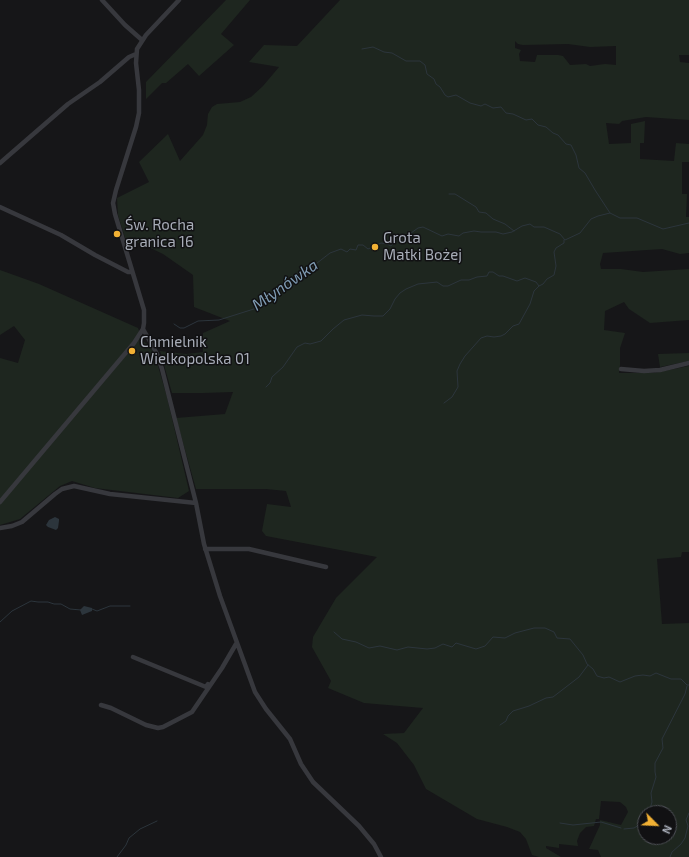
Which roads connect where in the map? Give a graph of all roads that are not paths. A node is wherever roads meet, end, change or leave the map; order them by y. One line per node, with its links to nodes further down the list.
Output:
1 (102, 0): 3 (street)
2 (179, 0): 3 (street)
3 (142, 40): 4 (street)
4 (136, 54): 5 (street); 7 (street)
5 (0, 163)
6 (0, 207): 7 (street)
7 (132, 272): 8 (street)
8 (143, 329): 11 (street); 12 (street)
9 (689, 363): 10 (street)
10 (621, 369)
11 (0, 502)
12 (196, 503): 13 (street); 14 (street)
13 (0, 528)
14 (205, 549): 15 (street); 16 (street)
15 (326, 567)
16 (237, 644): 17 (street); 18 (street); 19 (street)
17 (133, 657)
18 (101, 705)
19 (381, 857)

